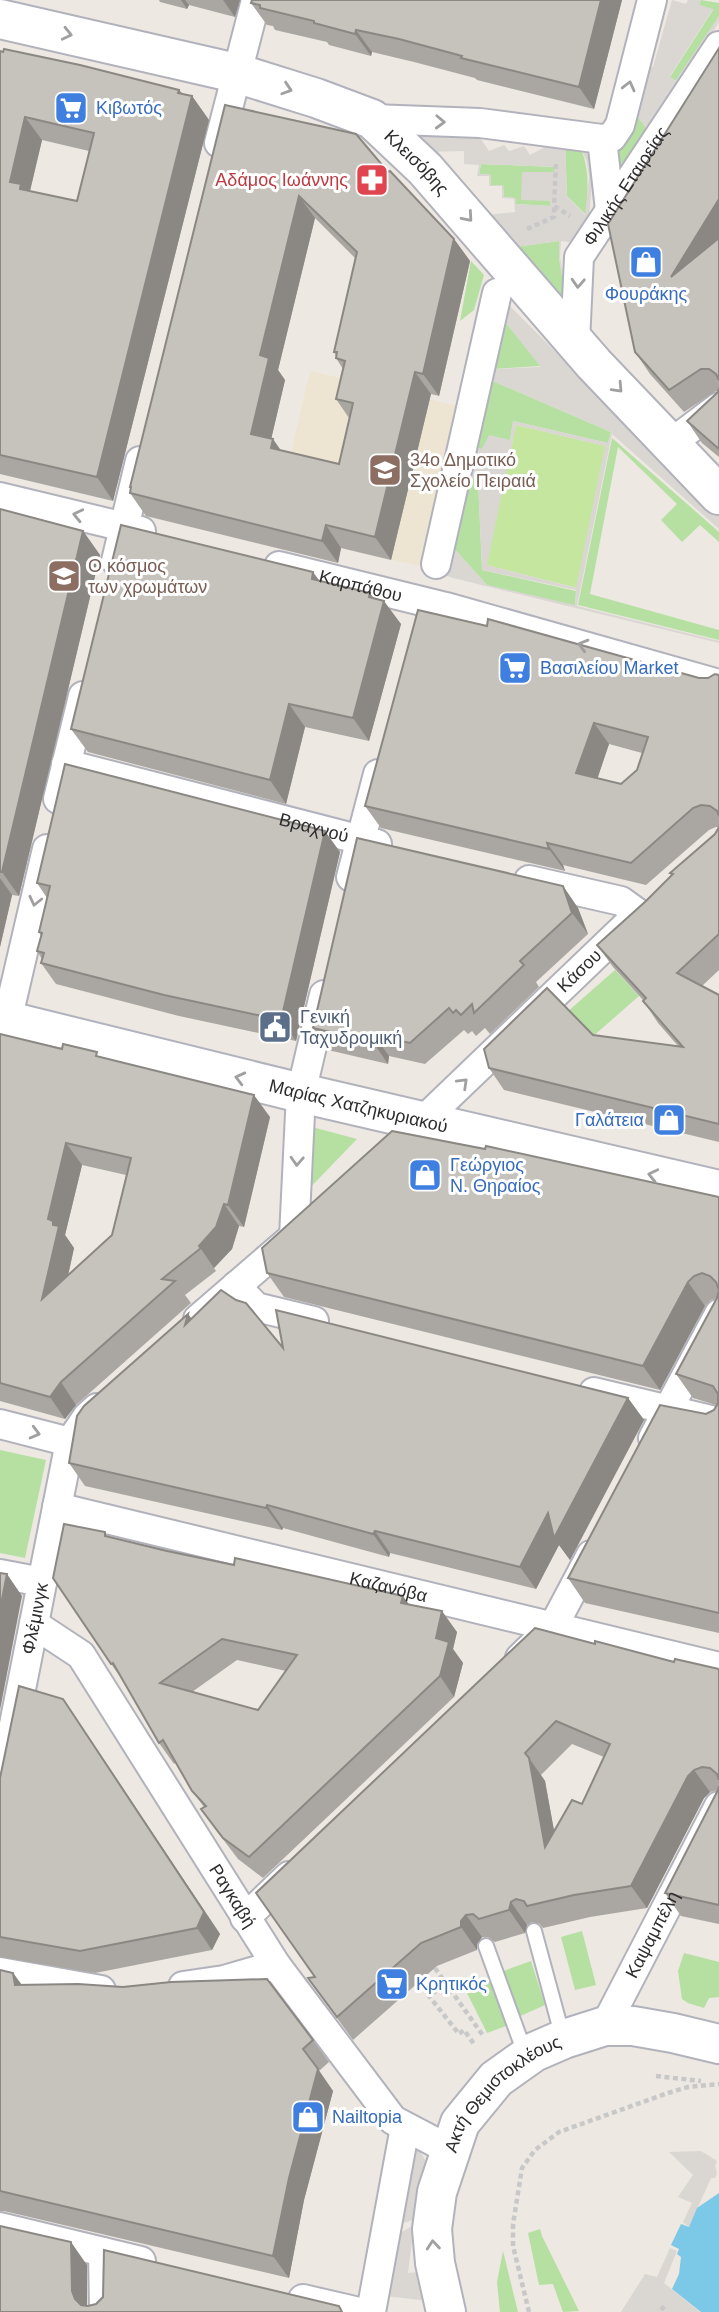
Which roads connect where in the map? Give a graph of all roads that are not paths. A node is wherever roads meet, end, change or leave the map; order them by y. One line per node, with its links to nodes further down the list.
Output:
1 (256, 0): 5 (street)
2 (652, 0): 7 (street, one-way to 2)
3 (0, 19): 5 (street, Κλεισόβης, one-way to 5)
4 (719, 46): 9 (street, Φιλικής Εταιρείας)
5 (236, 73): 6 (street, Κλεισόβης, one-way to 6); 8 (street)
6 (372, 119): 7 (street, one-way to 7); 11 (street, Κλεισόβης, one-way to 11)
7 (602, 139): 9 (street)
8 (213, 166)
9 (610, 211): 11 (street, Φιλικής Εταιρείας, one-way to 11)
10 (496, 293): 20 (street)
11 (575, 342): 14 (street, Κλεισόβης, one-way to 14)
12 (719, 407): 14 (street)
13 (147, 433): 17 (street)
14 (670, 444): 15 (street, Κλεισόβης)
15 (719, 495)
16 (0, 497): 17 (street, one-way to 16)
17 (124, 526): 18 (street); 21 (street)
18 (164, 537)
19 (256, 560): 23 (street, Καρπάθου, one-way to 19)
20 (436, 564)
21 (108, 592)
22 (89, 671): 25 (street)
23 (719, 684)
24 (385, 747): 26 (street)
25 (66, 764): 26 (street, Βραχνού); 31 (street, one-way to 31)
26 (360, 840): 27 (street, Βραχνού); 29 (street)
27 (399, 849)
28 (504, 874): 33 (street, Κάσου, one-way to 28)
29 (345, 906)
30 (329, 973): 32 (street)
31 (2, 1030): 32 (street, Μαρίας Χατζηκυριακού, one-way to 31)
32 (301, 1093): 33 (street, Μαρίας Χατζηκυριακού); 37 (street, one-way to 37)
33 (424, 1120): 34 (street, Κάσου); 35 (street, Μαρίας Χατζηκυριακού, one-way to 33)
34 (394, 1147)
35 (719, 1190)
36 (324, 1210): 37 (street)
37 (295, 1237): 38 (street)
38 (236, 1286): 40 (street); 41 (street)
39 (719, 1314): 44 (street)
40 (335, 1327)
41 (176, 1338)
42 (575, 1387): 44 (street)
43 (117, 1391): 47 (street)
44 (667, 1410): 45 (street); 48 (street)
45 (719, 1422)
46 (0, 1424): 47 (street, one-way to 47)
47 (70, 1442): 49 (street, Φλέμινγκ)
48 (642, 1458)
49 (57, 1507): 52 (street, Φλέμινγκ); 54 (street, Καζανόβα)
50 (604, 1530): 54 (street)
51 (0, 1574): 52 (street)
52 (42, 1582): 53 (street, Φλέμινγκ)
53 (34, 1624): 57 (street, Φλέμινγκ); 61 (street, Ραγκαβή)
54 (554, 1625): 55 (street, Καζανόβα); 56 (street)
55 (719, 1667)
56 (504, 1673)
57 (5, 1745): 58 (street, Φλέμινγκ)
58 (0, 1795)
59 (719, 1806): 68 (street, Καψαμπέλη)
60 (305, 1861): 61 (street)
61 (245, 1918): 64 (street, Ραγκαβή)
62 (534, 1931): 69 (lane)
63 (486, 1946): 71 (lane)
64 (276, 1965): 66 (street); 72 (street, Ραγκαβή)
65 (0, 1972): 67 (street)
66 (162, 1989)
67 (130, 1992)
68 (606, 2026): 69 (street, Ακτή Θεμιστοκλέους); 70 (street, Ακτή Θεμιστοκλέους)
69 (564, 2039): 71 (street, Ακτή Θεμιστοκλέους)
70 (719, 2045)
71 (527, 2057): 73 (street, Ακτή Θεμιστοκλέους)
72 (405, 2127): 73 (street, Ραγκαβή); 80 (street)
73 (450, 2150): 81 (street, Ακτή Θεμιστοκλέους, one-way to 73)
74 (0, 2227): 75 (street)
75 (103, 2252): 76 (street); 78 (street)
76 (170, 2268)
77 (278, 2293): 79 (street)
78 (104, 2312)
79 (359, 2312)
80 (370, 2312)
81 (446, 2312)

